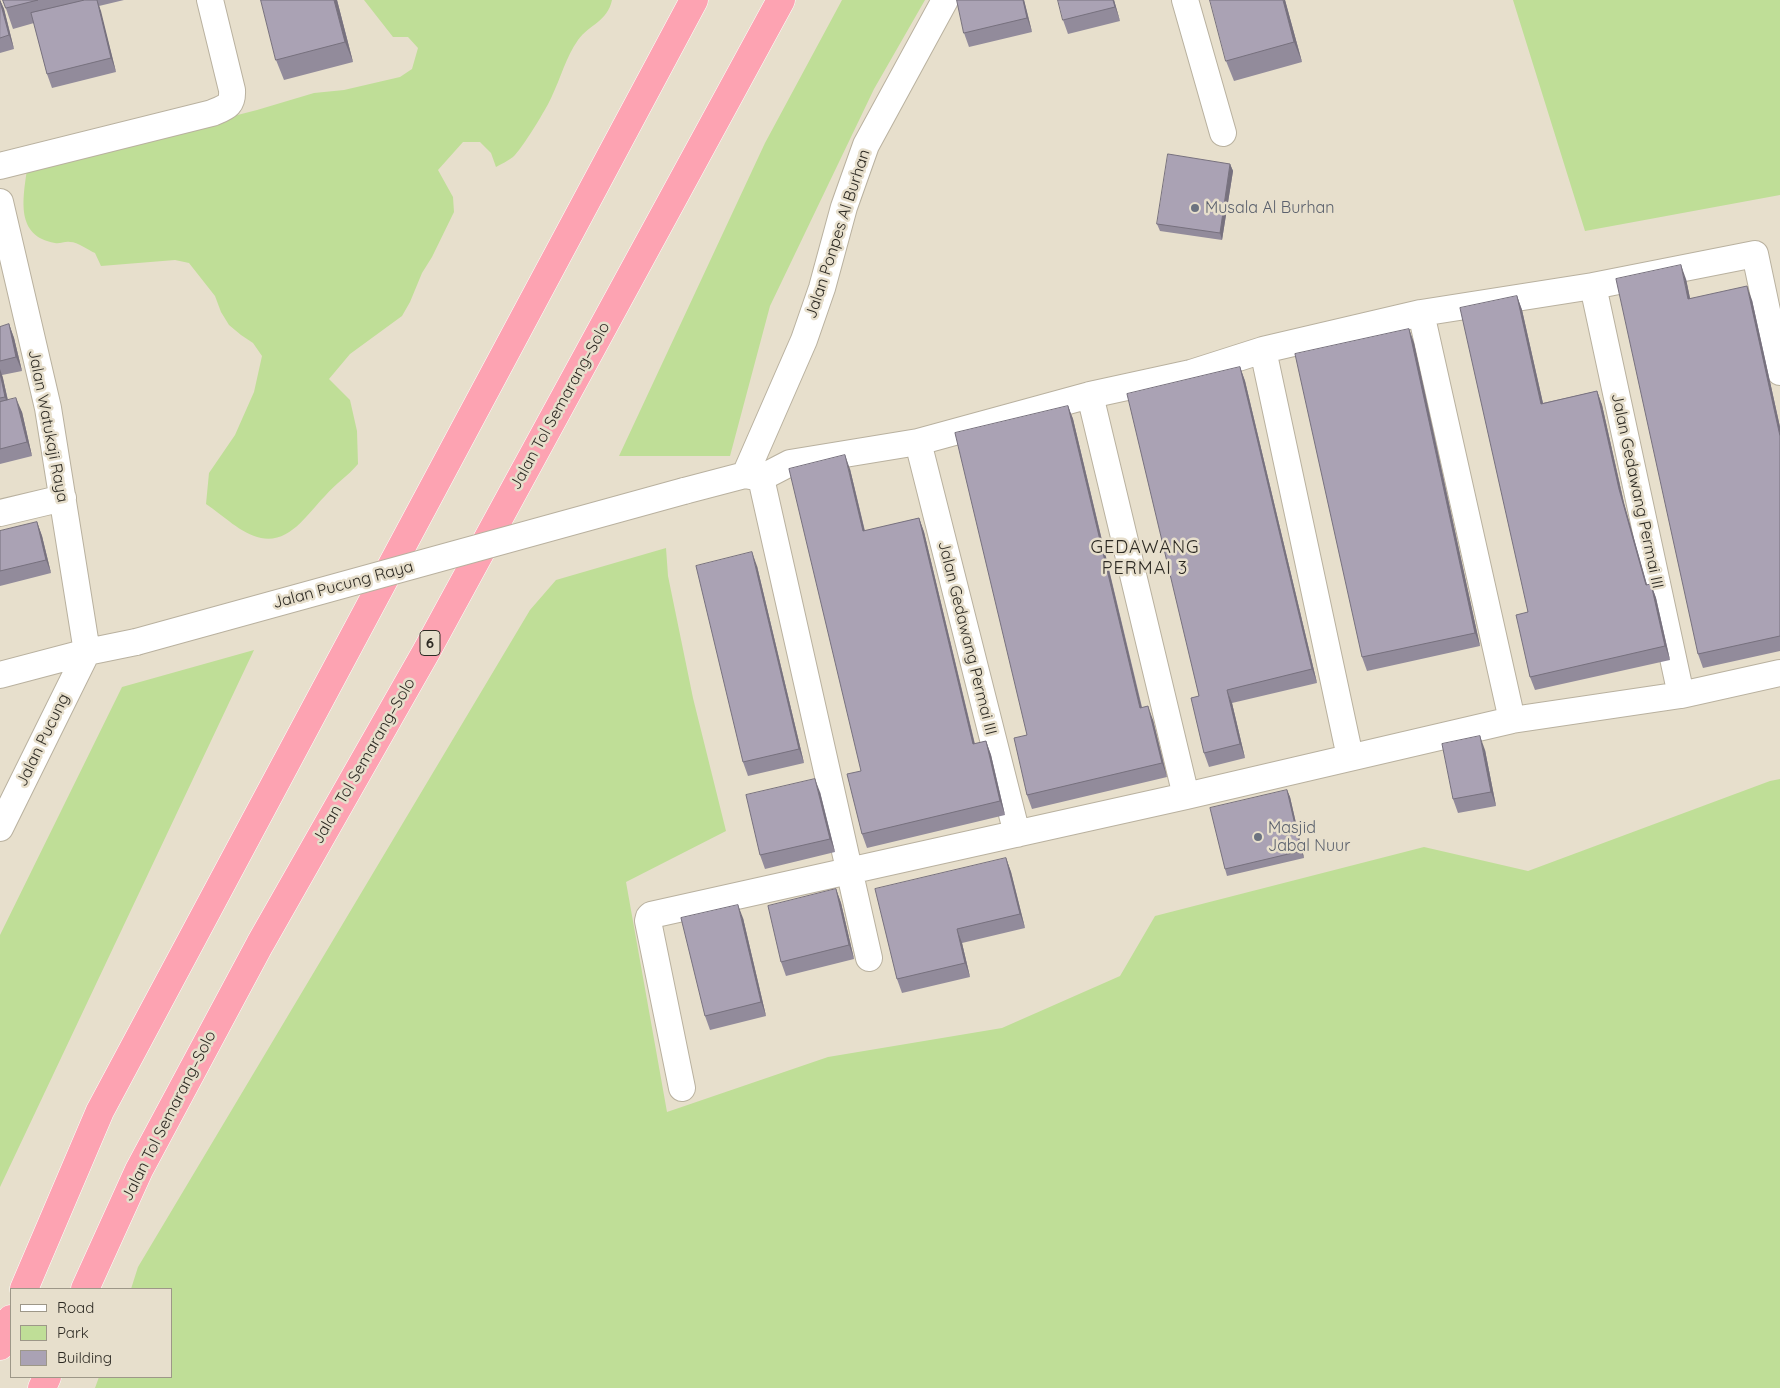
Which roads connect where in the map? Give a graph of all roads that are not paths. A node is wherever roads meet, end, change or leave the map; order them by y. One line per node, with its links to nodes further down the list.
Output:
1 (210, 0): 7 (street)
2 (694, 0): 30 (highway)
3 (781, 0): 31 (highway, Jalan Tol Semarang–Solo / 6)
4 (944, 0): 15 (street, Jalan Ponpes Al Burhan)
5 (1185, 0): 6 (street)
6 (1222, 133)
7 (0, 166)
8 (0, 202): 16 (street, Jalan Watukaji Raya)
9 (1593, 286): 10 (street); 12 (street); 21 (street, Jalan Gedawang Permai III)
10 (1421, 312): 11 (street); 22 (street)
11 (1263, 350): 13 (street); 23 (street)
12 (1780, 372)
13 (1090, 395): 14 (street); 24 (street)
14 (918, 442): 15 (street); 26 (street, Jalan Gedawang Permai III)
15 (753, 476): 18 (street, Jalan Pucung Raya, bridge); 27 (street)
16 (62, 498): 17 (street); 18 (street, Jalan Watukaji Raya)
17 (0, 514)
18 (87, 652): 20 (street, Jalan Pucung Raya); 25 (street, Jalan Pucung)
19 (1780, 673): 21 (street)
20 (0, 675)
21 (1681, 695): 22 (street)
22 (1512, 720): 23 (street)
23 (1350, 757): 24 (street)
24 (1186, 796): 26 (street)
25 (0, 828)
26 (1016, 834): 27 (street)
27 (850, 872): 28 (street); 29 (street)
28 (869, 958)
29 (682, 1088)
30 (24, 1288)
31 (85, 1288)
32 (10, 1321): 33 (highway)
33 (0, 1346)

